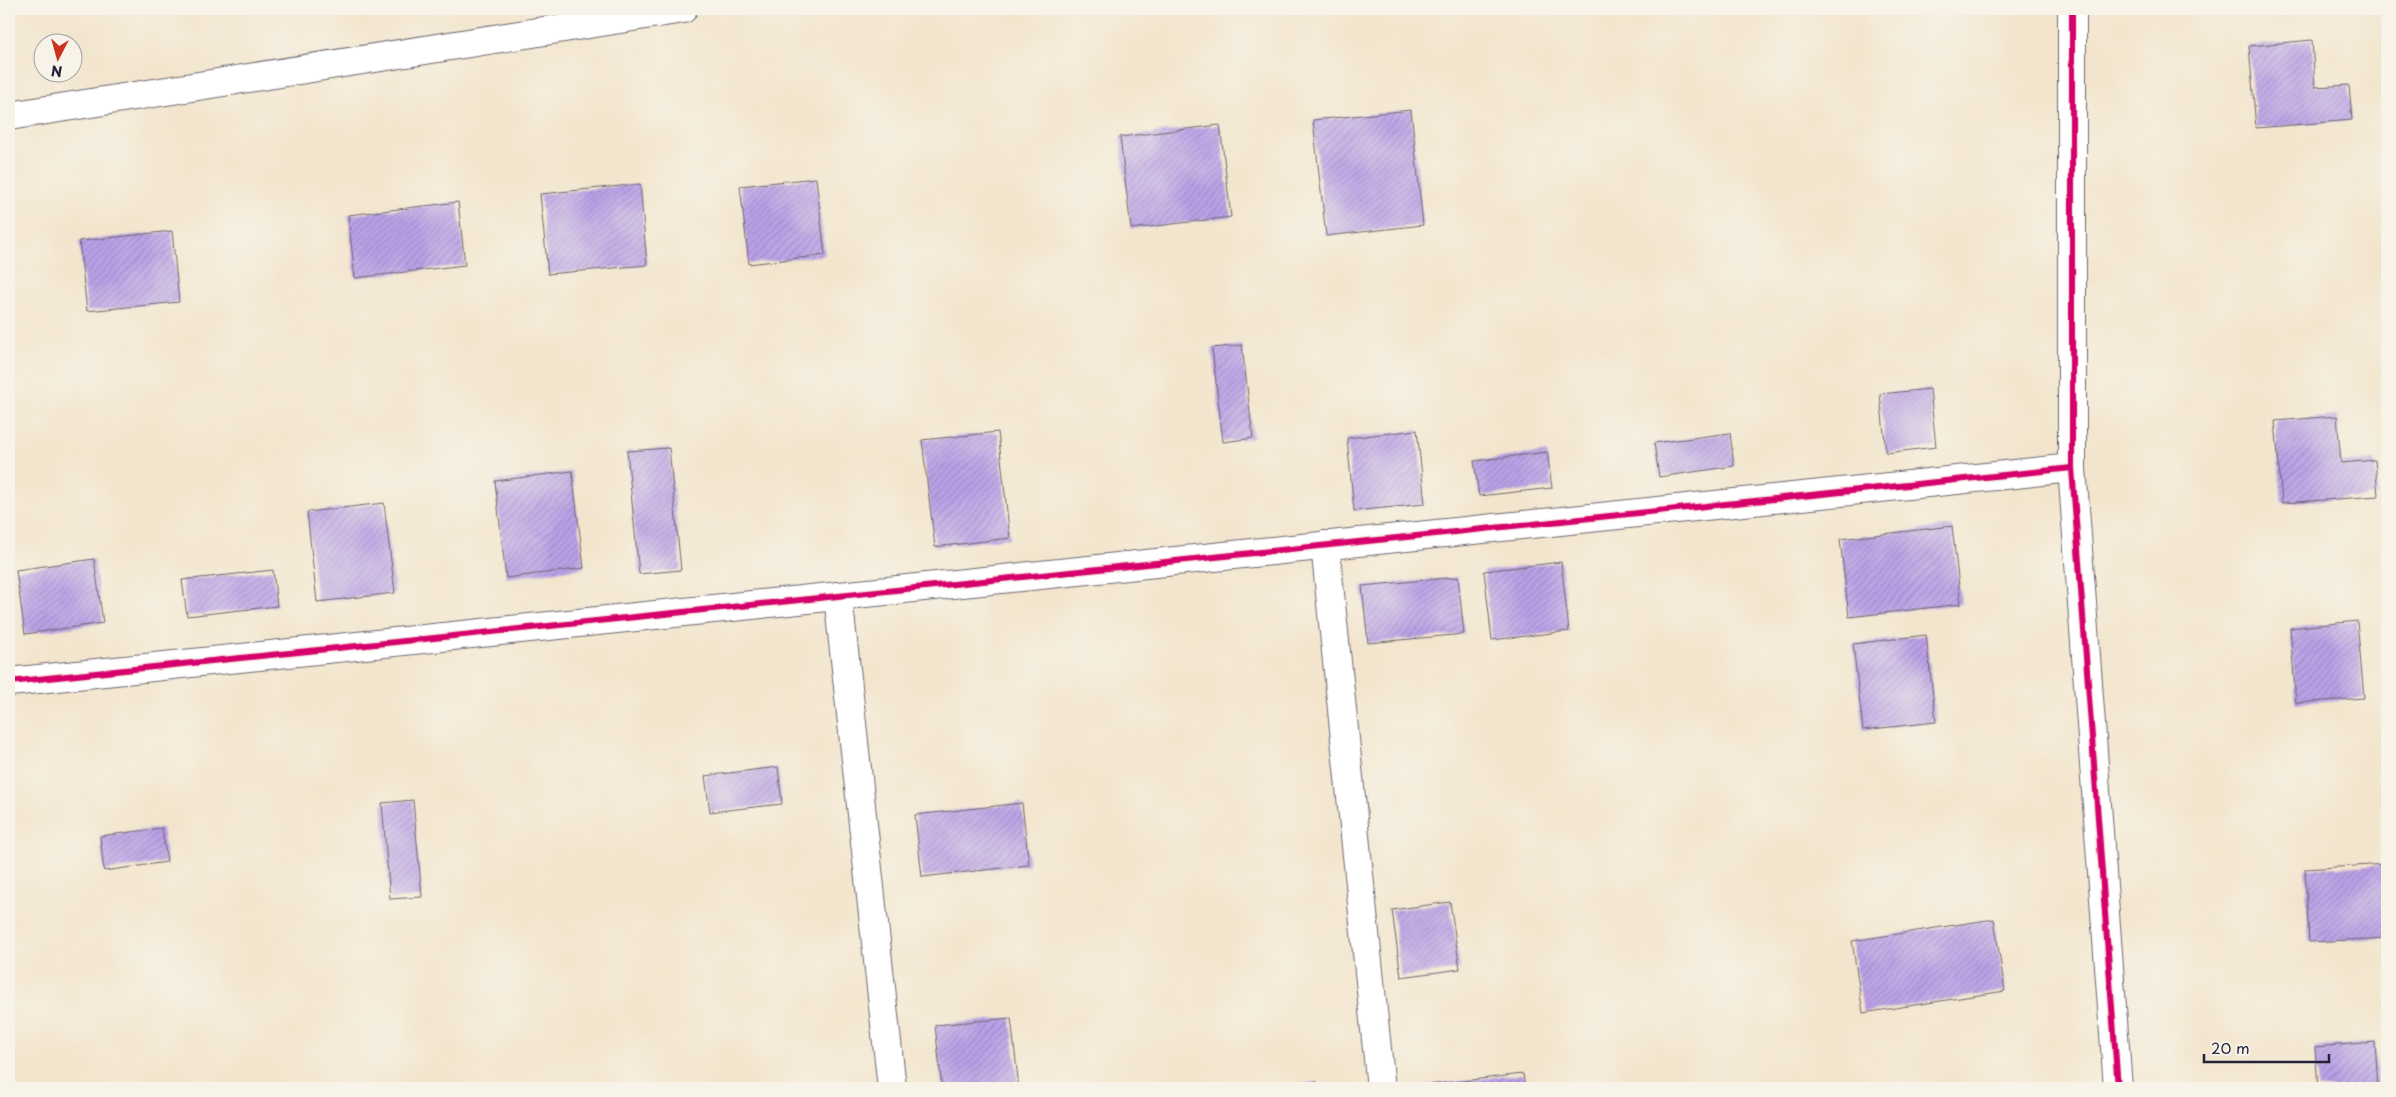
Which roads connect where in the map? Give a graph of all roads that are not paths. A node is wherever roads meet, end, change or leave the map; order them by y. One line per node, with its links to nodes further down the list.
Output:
1 (683, 9): 3 (street)
2 (2072, 9): 4 (street)
3 (9, 116)
4 (2072, 468): 5 (street); 10 (street)
5 (1325, 545): 6 (street); 9 (street)
6 (838, 596): 7 (street); 8 (street)
7 (9, 682)
8 (892, 1088)
9 (1381, 1088)
10 (2118, 1088)

